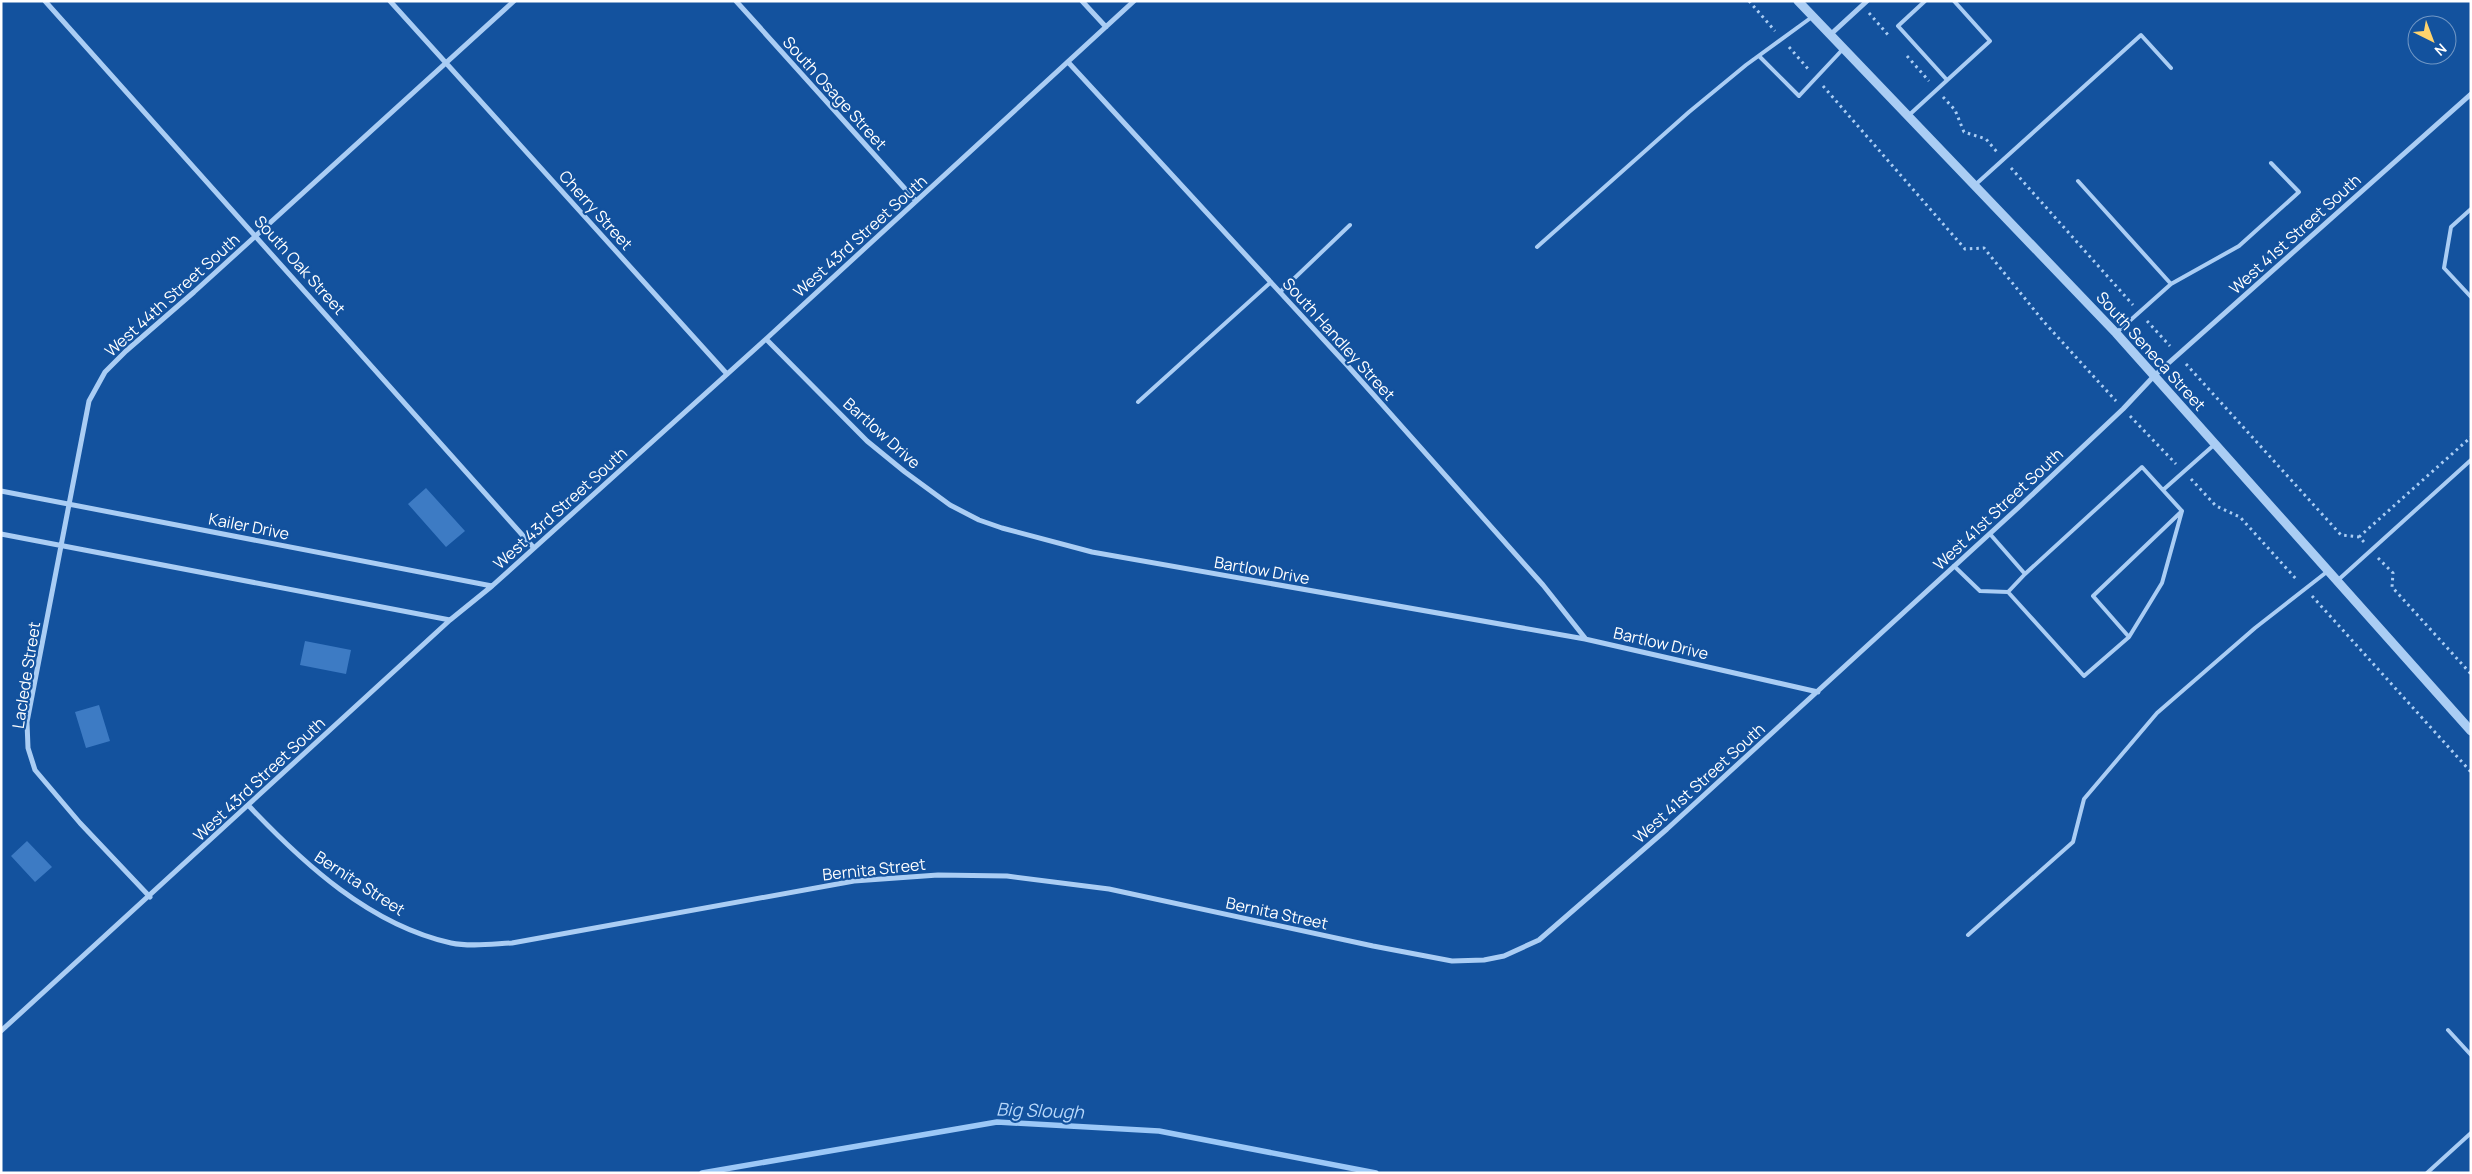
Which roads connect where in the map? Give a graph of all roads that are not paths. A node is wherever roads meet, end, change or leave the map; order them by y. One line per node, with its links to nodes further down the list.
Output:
1 (45, 1): 28 (street, South Oak Street)
2 (390, 1): 16 (street, Cherry Street)
3 (514, 1): 16 (street, West 44th Street South)
4 (736, 1): 25 (street, South Osage Street)
5 (1082, 1): 12 (street)
6 (1134, 1): 12 (street, West 43rd Street South)
7 (1798, 1): 11 (street, South Seneca Street)
8 (1867, 1): 13 (street)
9 (1925, 1): 19 (lane)
10 (1954, 1): 19 (lane)
11 (1812, 17): 13 (street, South Seneca Street); 15 (lane)
12 (1106, 27): 17 (street, West 43rd Street South)
13 (1830, 35): 14 (street, South Seneca Street)
14 (1843, 49): 15 (lane); 21 (street, South Seneca Street)
15 (1760, 56): 29 (lane)
16 (446, 62): 28 (street, West 44th Street South); 36 (street, Cherry Street)
17 (1068, 62): 25 (street, West 43rd Street South); 30 (street, South Handley Street)
18 (2171, 68): 24 (lane)
19 (1947, 80): 21 (lane)
20 (2471, 94): 37 (street, West 41st Street South)
21 (1908, 116): 24 (street, South Seneca Street)
22 (2271, 163): 31 (lane)
23 (2078, 181): 31 (lane)
24 (1975, 185): 34 (street, South Seneca Street)
25 (916, 202): 35 (street, West 43rd Street South)
26 (2471, 210): 33 (lane)
27 (1350, 225): 32 (lane)
28 (257, 236): 43 (street, West 44th Street South); 48 (street, South Oak Street)
29 (1537, 247)
30 (1270, 282): 32 (street, South Handley Street); 38 (lane)
31 (2171, 284): 34 (lane)
32 (1280, 292): 57 (street, South Handley Street)
33 (2471, 297)
34 (2116, 333): 37 (street, South Seneca Street)
35 (766, 339): 36 (street, West 43rd Street South); 57 (street, Bartlow Drive)
36 (727, 374): 48 (street, West 43rd Street South)
37 (2154, 376): 39 (street, South Seneca Street); 46 (street, West 41st Street South)
38 (1138, 402)
39 (2215, 444): 41 (lane); 50 (street, South Seneca Street)
40 (2471, 460): 52 (lane)
41 (2163, 490): 44 (lane); 51 (lane)
42 (1, 491): 43 (street, Kailer Drive)
43 (70, 505): 47 (street, Laclede Street); 53 (street, Kailer Drive)
44 (2182, 511): 56 (lane); 56 (lane)
45 (1, 534): 47 (street)
46 (1990, 534): 49 (street, West 41st Street South); 51 (lane)
47 (62, 546): 55 (street); 61 (street, Laclede Street)
48 (534, 548): 53 (street, West 43rd Street South)
49 (1954, 566): 54 (lane); 58 (street, West 41st Street South)
50 (2328, 571): 52 (street, South Seneca Street); 62 (lane)
51 (2026, 574): 54 (lane)
52 (2337, 581): 59 (street, South Seneca Street)
53 (492, 586): 55 (street, West 43rd Street South)
54 (2008, 592): 56 (lane)
55 (450, 620): 60 (street, West 43rd Street South)
56 (2129, 637)
57 (1585, 639): 58 (street, Bartlow Drive)
58 (1818, 692): 63 (street, West 41st Street South)
59 (2471, 730)
60 (250, 806): 61 (street, West 43rd Street South); 63 (street, Bernita Street)
61 (150, 896): 65 (street, West 43rd Street South)
62 (1968, 935)
63 (1539, 940)
64 (2448, 1030): 66 (lane)
65 (1, 1032)
66 (2471, 1055)
67 (2471, 1133): 68 (lane)
68 (2427, 1173)

